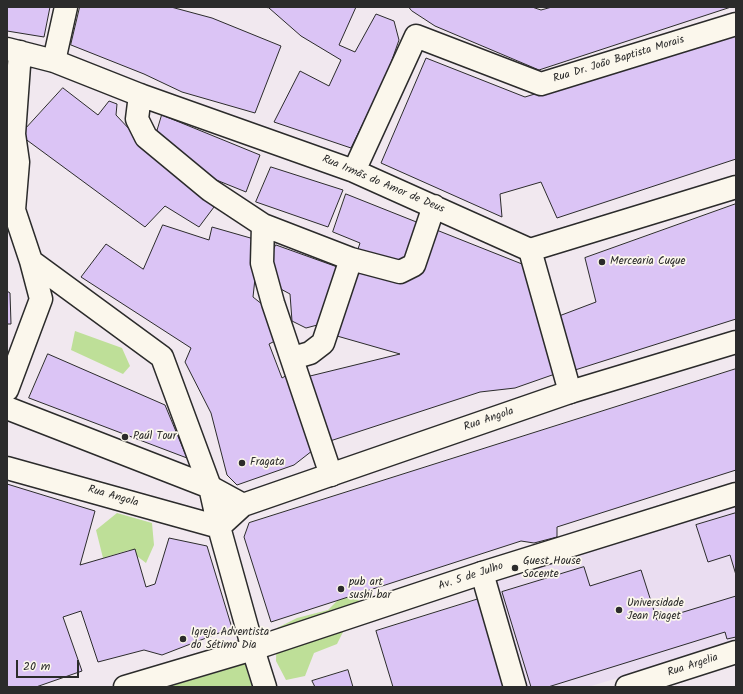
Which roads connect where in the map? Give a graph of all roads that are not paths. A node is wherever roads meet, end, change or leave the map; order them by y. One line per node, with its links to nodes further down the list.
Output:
1 (66, 7): 4 (street)
2 (736, 24): 6 (street, Rua Dr. João Baptista Morais)
3 (14, 50): 4 (street, Rua Irmãs do Amor de Deus); 9 (street)
4 (54, 61): 5 (street, Rua Irmãs do Amor de Deus)
5 (140, 95): 6 (street, Rua Irmãs do Amor de Deus); 10 (street)
6 (354, 171): 8 (street, Rua Irmãs do Amor de Deus)
7 (736, 187): 11 (street)
8 (434, 206): 11 (street, Rua Irmãs do Amor de Deus); 12 (street)
9 (10, 209): 13 (street)
10 (263, 225): 12 (street); 15 (street)
11 (530, 250): 17 (street)
12 (351, 259): 15 (street)
13 (32, 260): 16 (street); 21 (street)
14 (736, 342): 17 (street, Rua Angola)
15 (293, 358): 20 (street)
16 (7, 390)
17 (570, 392): 20 (street, Rua Angola)
18 (7, 408): 21 (street)
19 (7, 468): 24 (street, Rua Angola)
20 (331, 475): 23 (street, Rua Angola)
21 (210, 487): 23 (street); 24 (street)
22 (736, 494): 25 (street, Av. 5 de Julho)
23 (243, 505): 24 (street, Rua Angola)
24 (218, 527): 26 (street)
25 (482, 573): 26 (street, Av. 5 de Julho); 30 (street)
26 (254, 649): 28 (street, Av. 5 de Julho); 29 (street)
27 (736, 652): 31 (street, Rua Argelia)
28 (125, 687)
29 (265, 687)
30 (514, 687)
31 (627, 687)

